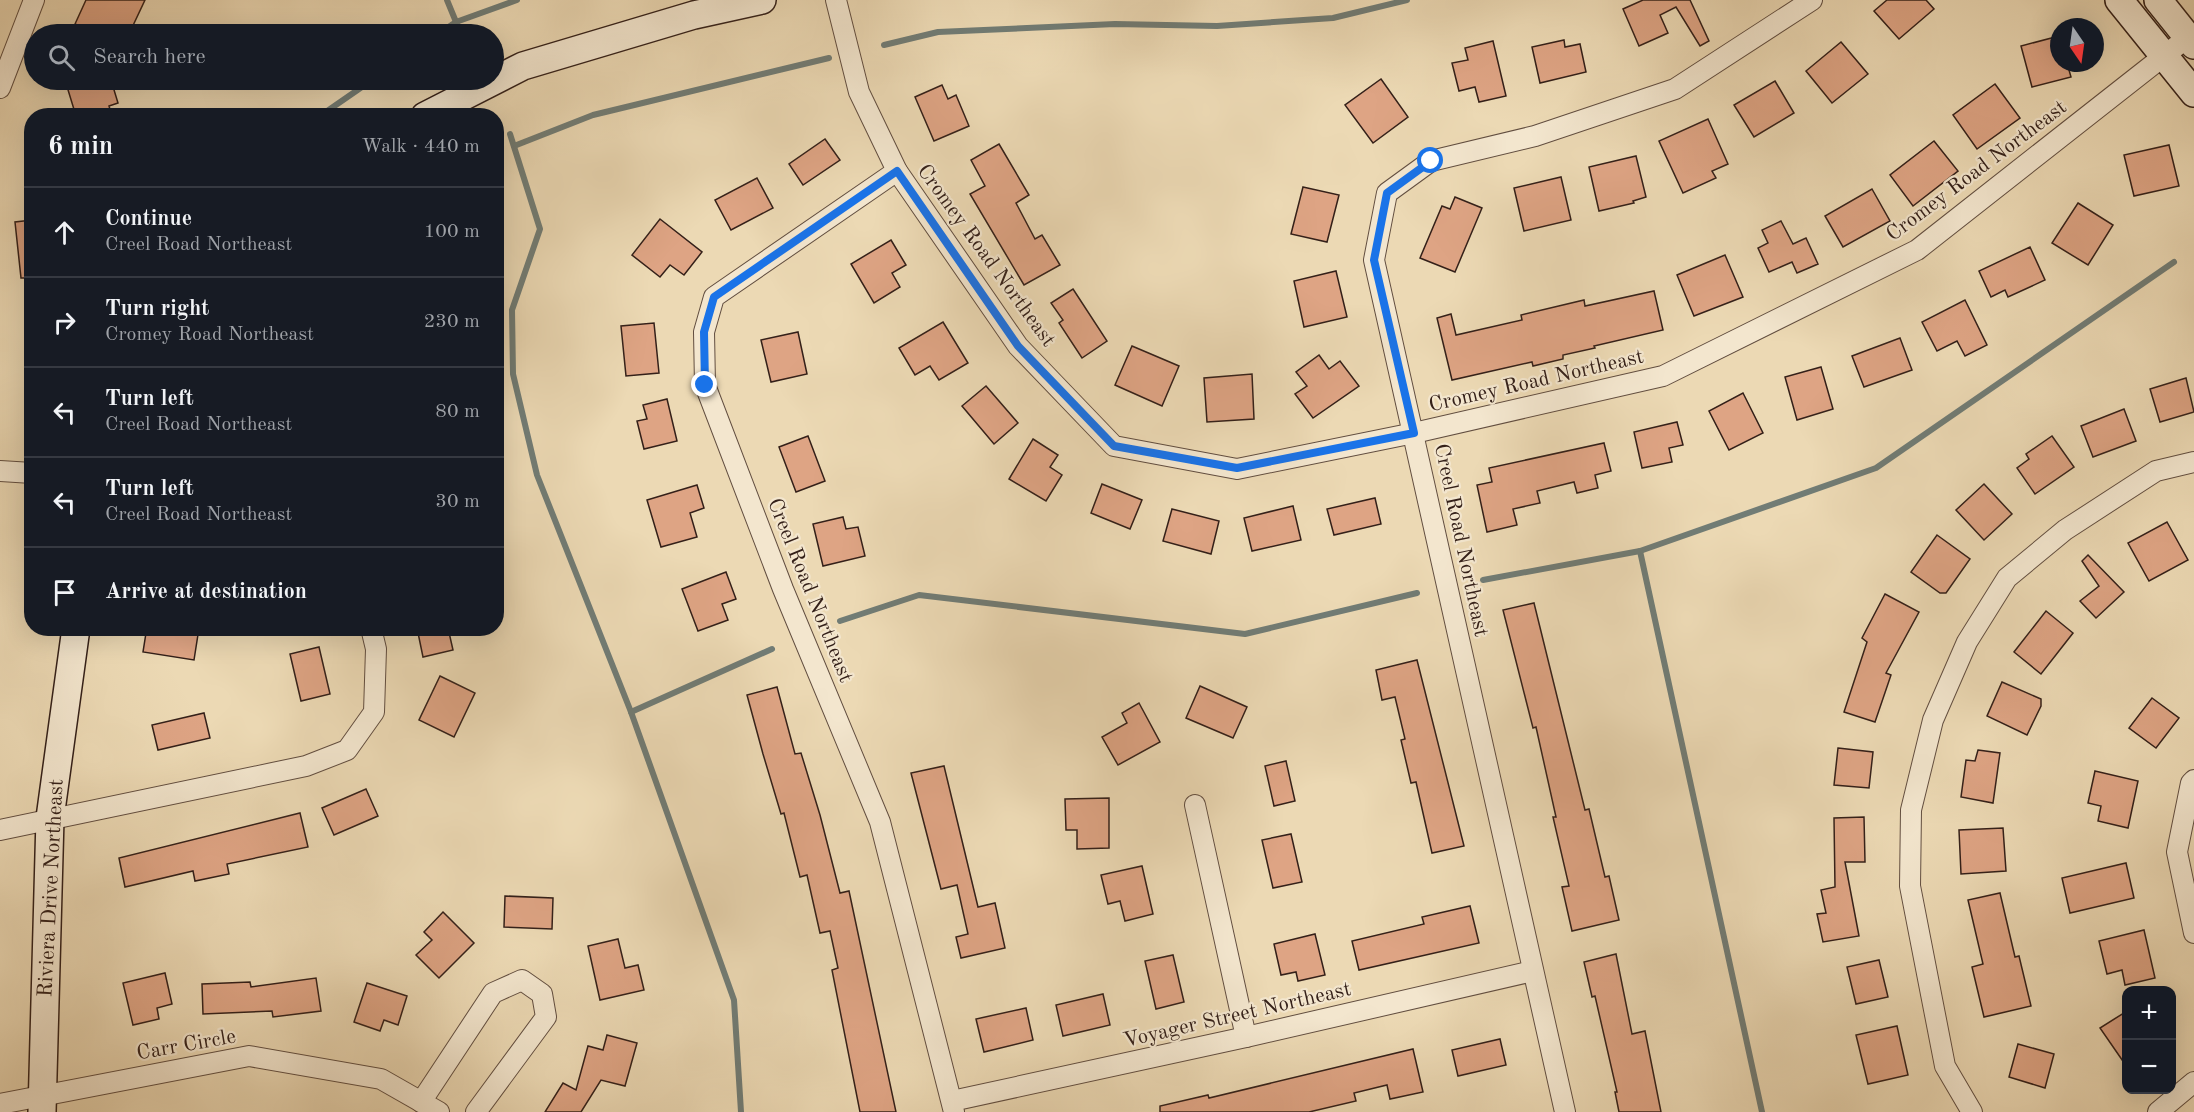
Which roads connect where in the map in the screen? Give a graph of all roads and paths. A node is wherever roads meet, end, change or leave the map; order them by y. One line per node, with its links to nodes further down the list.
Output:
1 (34, 0): 7 (street)
2 (762, 0): 11 (street)
3 (836, 0): 16 (street, Cromey Road Northeast)
4 (1812, 0): 17 (street, Creel Road Northeast)
5 (2120, 0): 10 (street)
6 (2158, 0): 9 (street)
7 (25, 24)
8 (24, 26): 12 (street)
9 (2191, 41): 10 (street, Cromey Road Northeast)
10 (2166, 56): 14 (street); 17 (street, Cromey Road Northeast)
11 (504, 76)
12 (0, 88)
13 (476, 90): 15 (street)
14 (2194, 93)
15 (441, 108)
16 (897, 171): 17 (street, Cromey Road Northeast); 34 (street, Creel Road Northeast)
17 (1414, 433): 28 (street, Creel Road Northeast)
18 (2194, 462): 38 (street)
19 (0, 471): 20 (street)
20 (24, 472)
21 (75, 636): 25 (street, Riviera Drive Northeast)
22 (373, 636): 25 (street)
23 (2194, 780): 27 (street)
24 (1195, 805): 29 (street)
25 (50, 818): 26 (street); 32 (street, Riviera Drive Northeast)
26 (0, 830)
27 (2194, 933)
28 (1533, 971): 29 (street, Voyager Street Northeast); 37 (street, Creel Road Northeast)
29 (1246, 1037): 34 (street, Voyager Street Northeast)
30 (2194, 1082): 39 (street)
31 (421, 1102): 32 (street, Carr Circle); 35 (street, Carr Circle); 36 (street)
32 (42, 1103): 33 (street, Carr Circle)
33 (0, 1104)
34 (953, 1106)
35 (439, 1112)
36 (476, 1112)
37 (1565, 1112)
38 (1972, 1112)
39 (2158, 1112)

